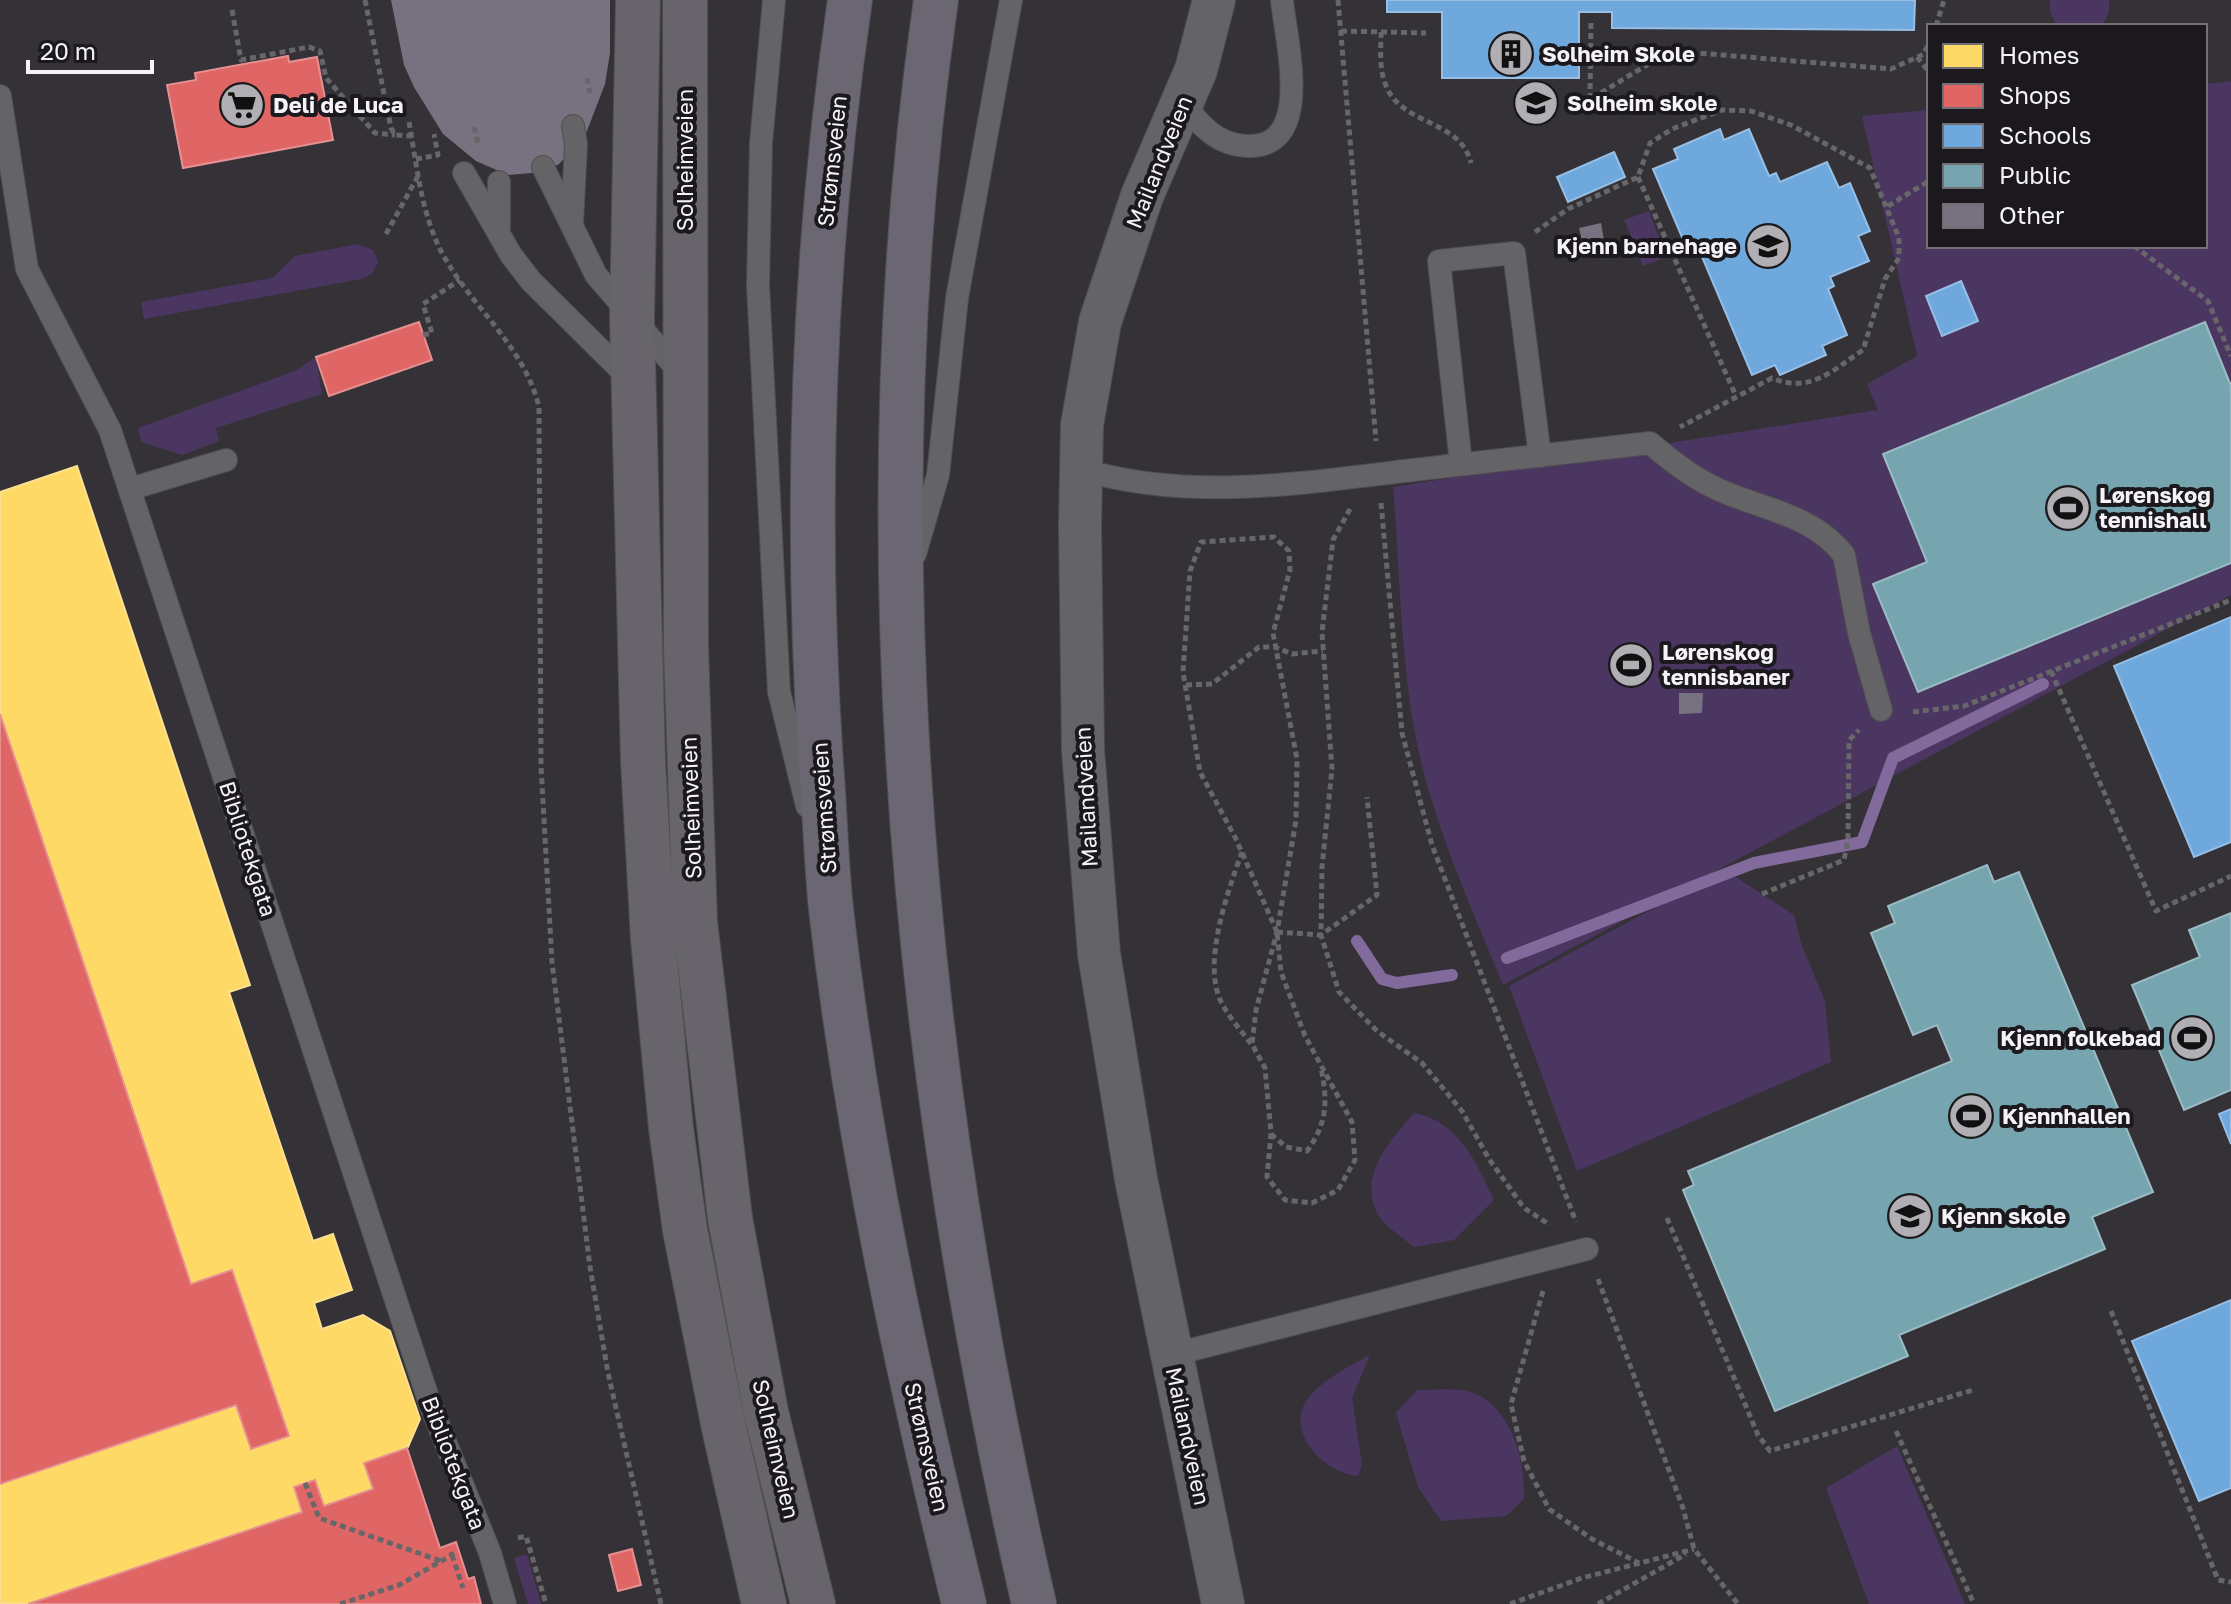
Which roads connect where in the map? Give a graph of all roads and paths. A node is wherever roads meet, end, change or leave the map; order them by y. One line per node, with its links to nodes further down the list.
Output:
1 (365, 0): 27 (path)
2 (638, 0): 45 (main road, Solheimveien)
3 (685, 0): 48 (main road, Solheimveien)
4 (774, 0): 70 (lane)
5 (850, 0): 70 (highway, Strømsveien)
6 (936, 0): 58 (highway)
7 (1011, 0): 58 (lane)
8 (1214, 0): 22 (street, Mailandveien)
9 (1282, 0): 22 (lane)
10 (1338, 0): 15 (path)
11 (1944, 0): 14 (path)
12 (232, 10): 27 (path)
13 (1591, 19): 19 (path)
14 (1937, 24)
15 (1341, 31): 16 (path); 56 (path)
16 (1381, 32): 17 (path); 31 (path)
17 (1426, 33)
18 (1927, 47): 19 (path)
19 (1917, 57): 20 (path)
20 (1927, 70)
21 (0, 96): 57 (lane, Bibliotekgata)
22 (1183, 103): 55 (street, Mailandveien)
23 (409, 122): 28 (path)
24 (573, 126): 39 (lane)
25 (474, 127): 29 (path)
26 (434, 134): 30 (path)
27 (395, 135): 28 (path)
28 (412, 136): 30 (path)
29 (479, 148)
30 (416, 159): 34 (path)
31 (1471, 163)
32 (543, 167): 39 (lane)
33 (464, 173): 40 (lane)
34 (419, 175): 41 (path); 44 (path)
35 (1638, 177): 38 (path); 43 (path); 50 (path)
36 (499, 182): 40 (lane)
37 (1927, 182): 38 (path)
38 (1888, 206): 50 (path)
39 (572, 225): 45 (lane)
40 (499, 229): 49 (lane)
41 (386, 234)
42 (2137, 248): 47 (path)
43 (1514, 253): 52 (lane); 54 (lane)
44 (460, 280): 46 (path); 92 (path)
45 (632, 318): 48 (lane); 49 (main road, Solheimveien)
46 (423, 335)
47 (2231, 356)
48 (684, 377): 94 (main road, Solheimveien)
49 (634, 382): 93 (main road, Solheimveien)
50 (1736, 396): 51 (path)
51 (1650, 443): 52 (lane); 64 (lane)
52 (1540, 456): 54 (lane)
53 (226, 460): 57 (lane)
54 (1461, 464): 56 (lane)
55 (1080, 469): 56 (lane); 79 (street, Mailandveien)
56 (1378, 474): 61 (path); 77 (path)
57 (130, 489): 91 (lane, Bibliotekgata)
58 (903, 597): 96 (highway)
59 (2231, 600): 62 (path)
60 (1275, 647): 61 (path); 63 (path); 63 (path); 71 (path)
61 (1323, 651): 72 (path)
62 (2051, 671): 64 (path); 68 (path)
63 (1186, 685): 67 (path)
64 (1881, 710)
65 (1849, 740): 69 (path)
66 (1367, 797): 72 (path)
67 (1242, 852): 71 (path); 73 (path)
68 (2231, 876)
69 (1762, 894)
70 (831, 907): 95 (highway, Strømsveien)
71 (1277, 932): 72 (path); 73 (path); 74 (path)
72 (1321, 935): 77 (path)
73 (1252, 1044): 75 (path)
74 (1320, 1063): 75 (path); 75 (path)
75 (1271, 1133)
76 (1667, 1218): 80 (path)
77 (1587, 1249): 79 (lane); 84 (path); 87 (path)
78 (2111, 1311): 88 (path)
79 (1171, 1355): 97 (street, Mailandveien)
80 (1973, 1390)
81 (1896, 1431): 101 (path)
82 (305, 1483): 86 (path)
83 (448, 1543): 85 (path)
84 (1694, 1549): 87 (path); 99 (path); 100 (path)
85 (452, 1555): 86 (path); 89 (path)
86 (441, 1561): 90 (path)
87 (1639, 1563): 98 (path)
88 (2231, 1582)
89 (464, 1592)
90 (340, 1604)
91 (505, 1604)
92 (661, 1604)
93 (764, 1604)
94 (813, 1604)
95 (964, 1604)
96 (1034, 1604)
97 (1223, 1604)
98 (1510, 1604)
99 (1598, 1604)
100 (1738, 1604)
101 (1974, 1604)

